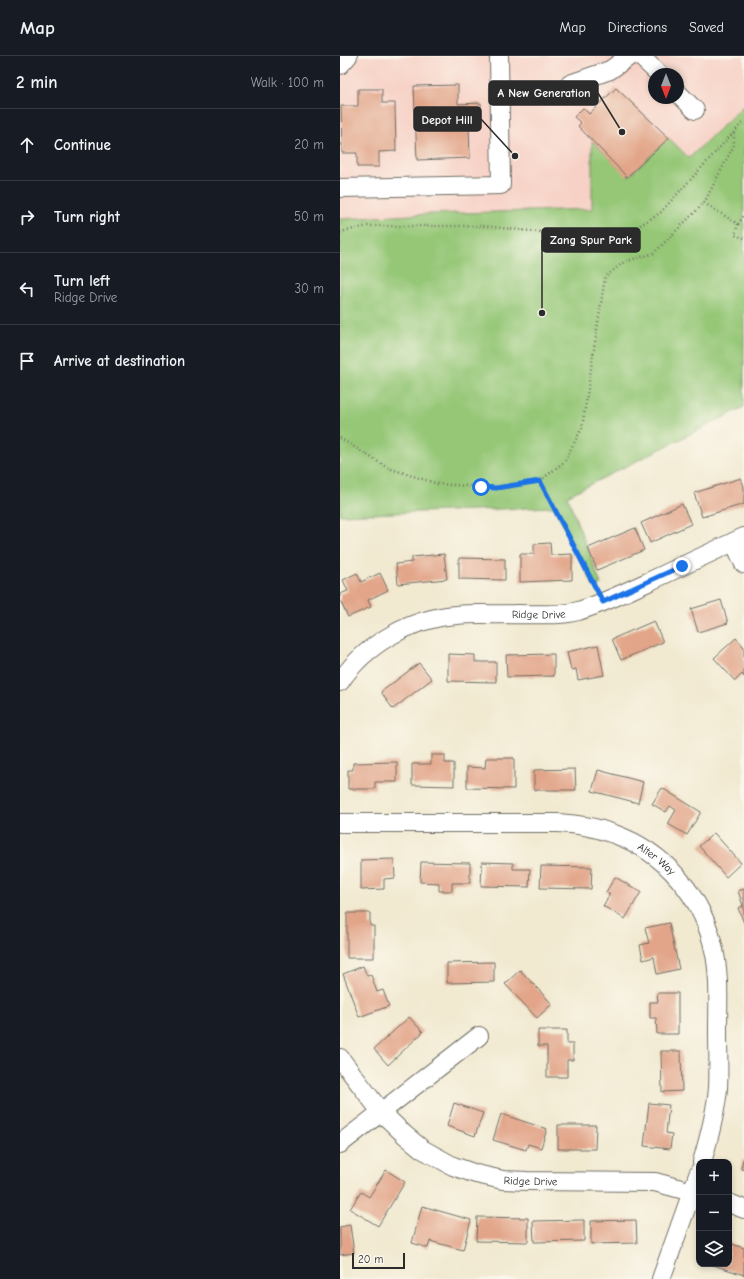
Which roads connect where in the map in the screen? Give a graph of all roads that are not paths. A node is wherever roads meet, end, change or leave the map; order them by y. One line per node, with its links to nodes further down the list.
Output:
1 (348, 56): 5 (street)
2 (498, 56): 10 (street)
3 (630, 56): 7 (street)
4 (640, 56): 6 (street)
5 (340, 64)
6 (653, 68)
7 (570, 84)
8 (684, 99): 9 (street)
9 (695, 110)
10 (340, 188)
11 (739, 540): 12 (street); 13 (street, Ridge Drive)
12 (744, 564)
13 (340, 682)
14 (340, 823): 19 (street, Alter Way)
15 (478, 1036): 17 (street)
16 (340, 1058): 17 (street, Ridge Drive)
17 (381, 1112): 18 (street); 20 (street, Ridge Drive)
18 (340, 1144)
19 (703, 1159)
20 (695, 1193): 23 (street)
21 (732, 1204): 22 (street)
22 (744, 1209)
23 (661, 1279)

